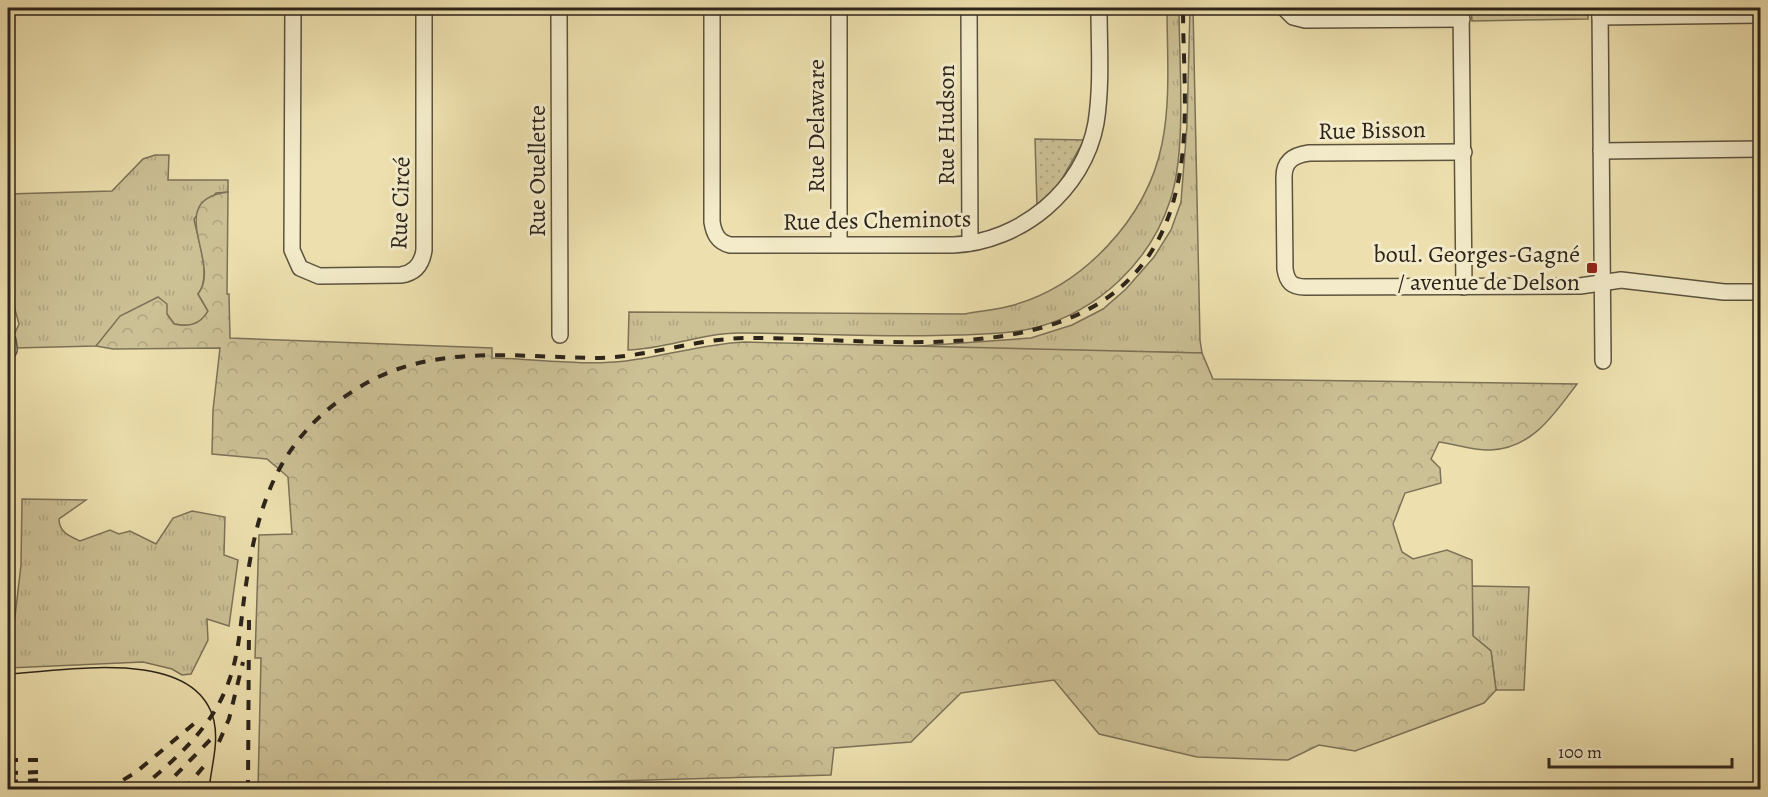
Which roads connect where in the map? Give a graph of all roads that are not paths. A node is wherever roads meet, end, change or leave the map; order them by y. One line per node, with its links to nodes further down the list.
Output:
1 (293, 8): 2 (street, Rue Circé)
2 (424, 8)
3 (559, 8): 20 (street, Rue Ouellette)
4 (712, 8): 16 (street, Rue des Cheminots)
5 (839, 8): 16 (street, Rue Delaware)
6 (969, 8): 15 (street, Rue Hudson)
7 (1099, 8): 15 (street, Rue des Cheminots)
8 (1284, 8): 10 (street)
9 (1600, 12): 11 (street); 13 (street)
10 (1461, 13): 14 (street)
11 (1761, 15)
12 (1761, 149): 13 (street)
13 (1600, 151): 17 (street)
14 (1464, 152): 18 (street); 18 (street, Rue Bisson)
15 (970, 243): 16 (street, Rue des Cheminots)
16 (839, 244)
17 (1603, 283): 18 (street, Rue Bisson); 19 (street, Rue Bisson); 21 (street)
18 (1464, 287)
19 (1761, 292)
20 (560, 335)
21 (1603, 361)

